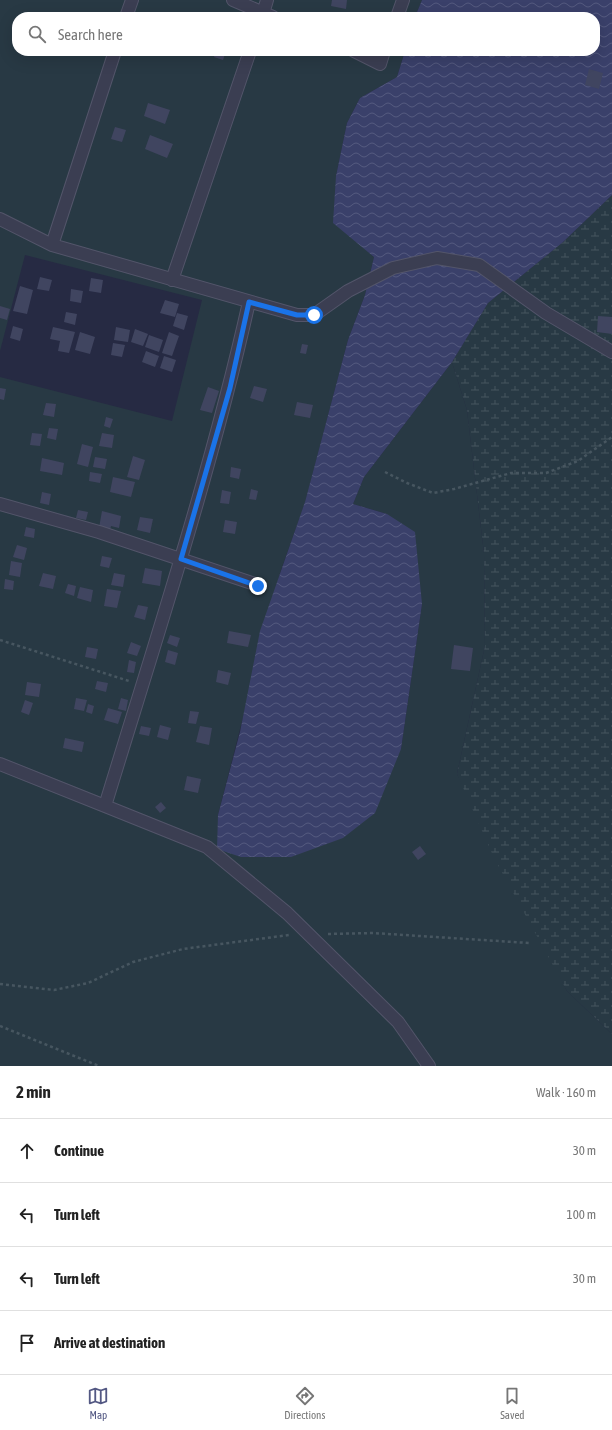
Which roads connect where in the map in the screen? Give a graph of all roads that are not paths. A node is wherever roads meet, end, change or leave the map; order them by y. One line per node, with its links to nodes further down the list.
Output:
1 (132, 0): 5 (street)
2 (233, 0): 6 (street)
3 (267, 0): 7 (street)
4 (403, 0): 8 (street)
5 (128, 12)
6 (258, 12)
7 (266, 12)
8 (399, 12)
9 (113, 56): 14 (street)
10 (248, 56): 15 (street)
11 (364, 56): 12 (street)
12 (382, 56)
13 (0, 219): 14 (street)
14 (52, 245): 15 (street)
15 (172, 280): 16 (street)
16 (249, 302): 17 (street); 19 (street)
17 (612, 352)
18 (0, 504): 19 (street)
19 (181, 559): 20 (street); 22 (street)
20 (258, 586)
21 (0, 764): 22 (street)
22 (105, 806): 23 (street)
23 (429, 1066)

